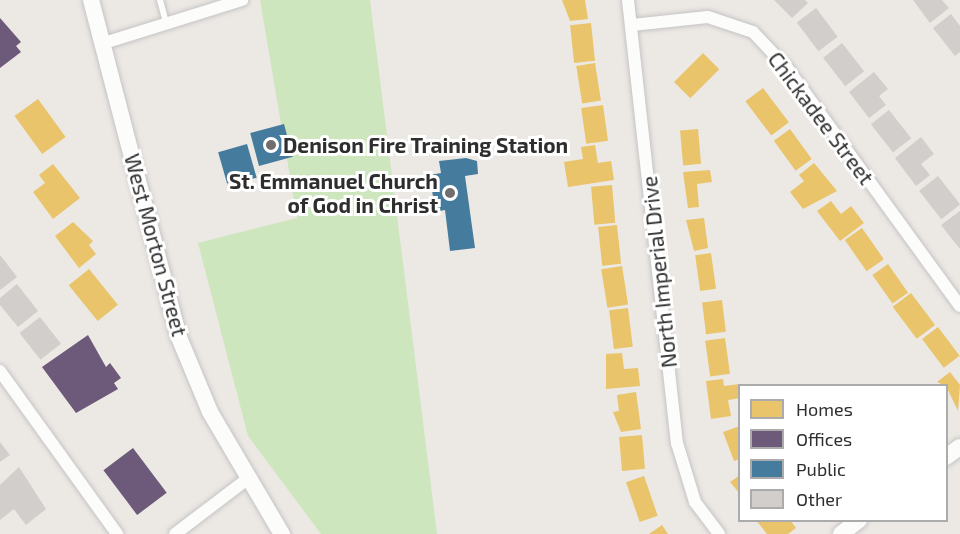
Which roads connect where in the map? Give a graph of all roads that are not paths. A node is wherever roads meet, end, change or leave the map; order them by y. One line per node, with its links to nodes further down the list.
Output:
1 (91, 0): 7 (main road, West Morton Street)
2 (160, 0): 5 (lane)
3 (242, 0): 5 (street)
4 (628, 0): 6 (street, North Imperial Drive)
5 (166, 23): 7 (street)
6 (632, 25): 8 (street, Chickadee Street); 15 (street, North Imperial Drive)
7 (104, 42): 10 (main road, West Morton Street)
8 (960, 306)
9 (0, 371): 12 (street)
10 (246, 480): 13 (street); 14 (main road, West Morton Street)
11 (856, 522): 16 (main road)
12 (117, 534)
13 (175, 534)
14 (282, 534)
15 (719, 534)
16 (841, 534)

